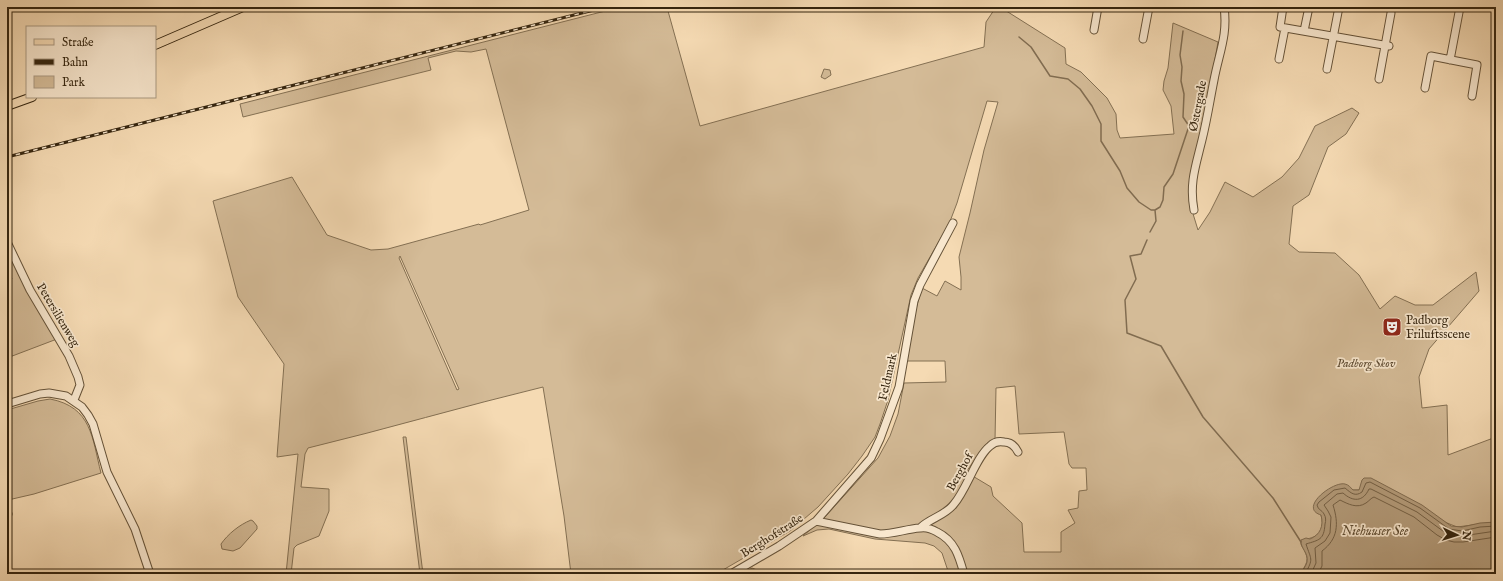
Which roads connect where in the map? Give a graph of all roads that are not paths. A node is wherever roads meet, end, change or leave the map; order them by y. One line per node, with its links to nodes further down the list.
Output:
1 (243, 7): 15 (main road)
2 (1098, 7): 11 (street)
3 (1149, 7): 14 (street)
4 (1224, 7): 25 (street, Østergade)
5 (1283, 7): 10 (street)
6 (1309, 7): 12 (street)
7 (1339, 7): 13 (street)
8 (1460, 7): 18 (street)
9 (1391, 13): 16 (street)
10 (1285, 28): 12 (street); 17 (street)
11 (1094, 30)
12 (1304, 32): 13 (street)
13 (1333, 37): 16 (street); 19 (street)
14 (1143, 39)
15 (156, 45)
16 (1387, 46): 20 (street)
17 (1279, 59)
18 (1450, 60): 21 (street); 22 (street)
19 (1327, 69)
20 (1379, 79)
21 (1425, 88)
22 (1472, 96)
23 (29, 98): 24 (main road)
24 (7, 106)
25 (1194, 210)
26 (953, 223): 31 (street, Feldmark)
27 (7, 242): 28 (street, Petersilienweg)
28 (74, 400): 29 (street); 33 (street)
29 (7, 404)
30 (1018, 452): 32 (street, Berghof)
31 (816, 521): 32 (street, Berghofstraße); 34 (street, Berghofstraße)
32 (921, 527): 35 (street)
33 (150, 574)
34 (731, 574)
35 (964, 574)

